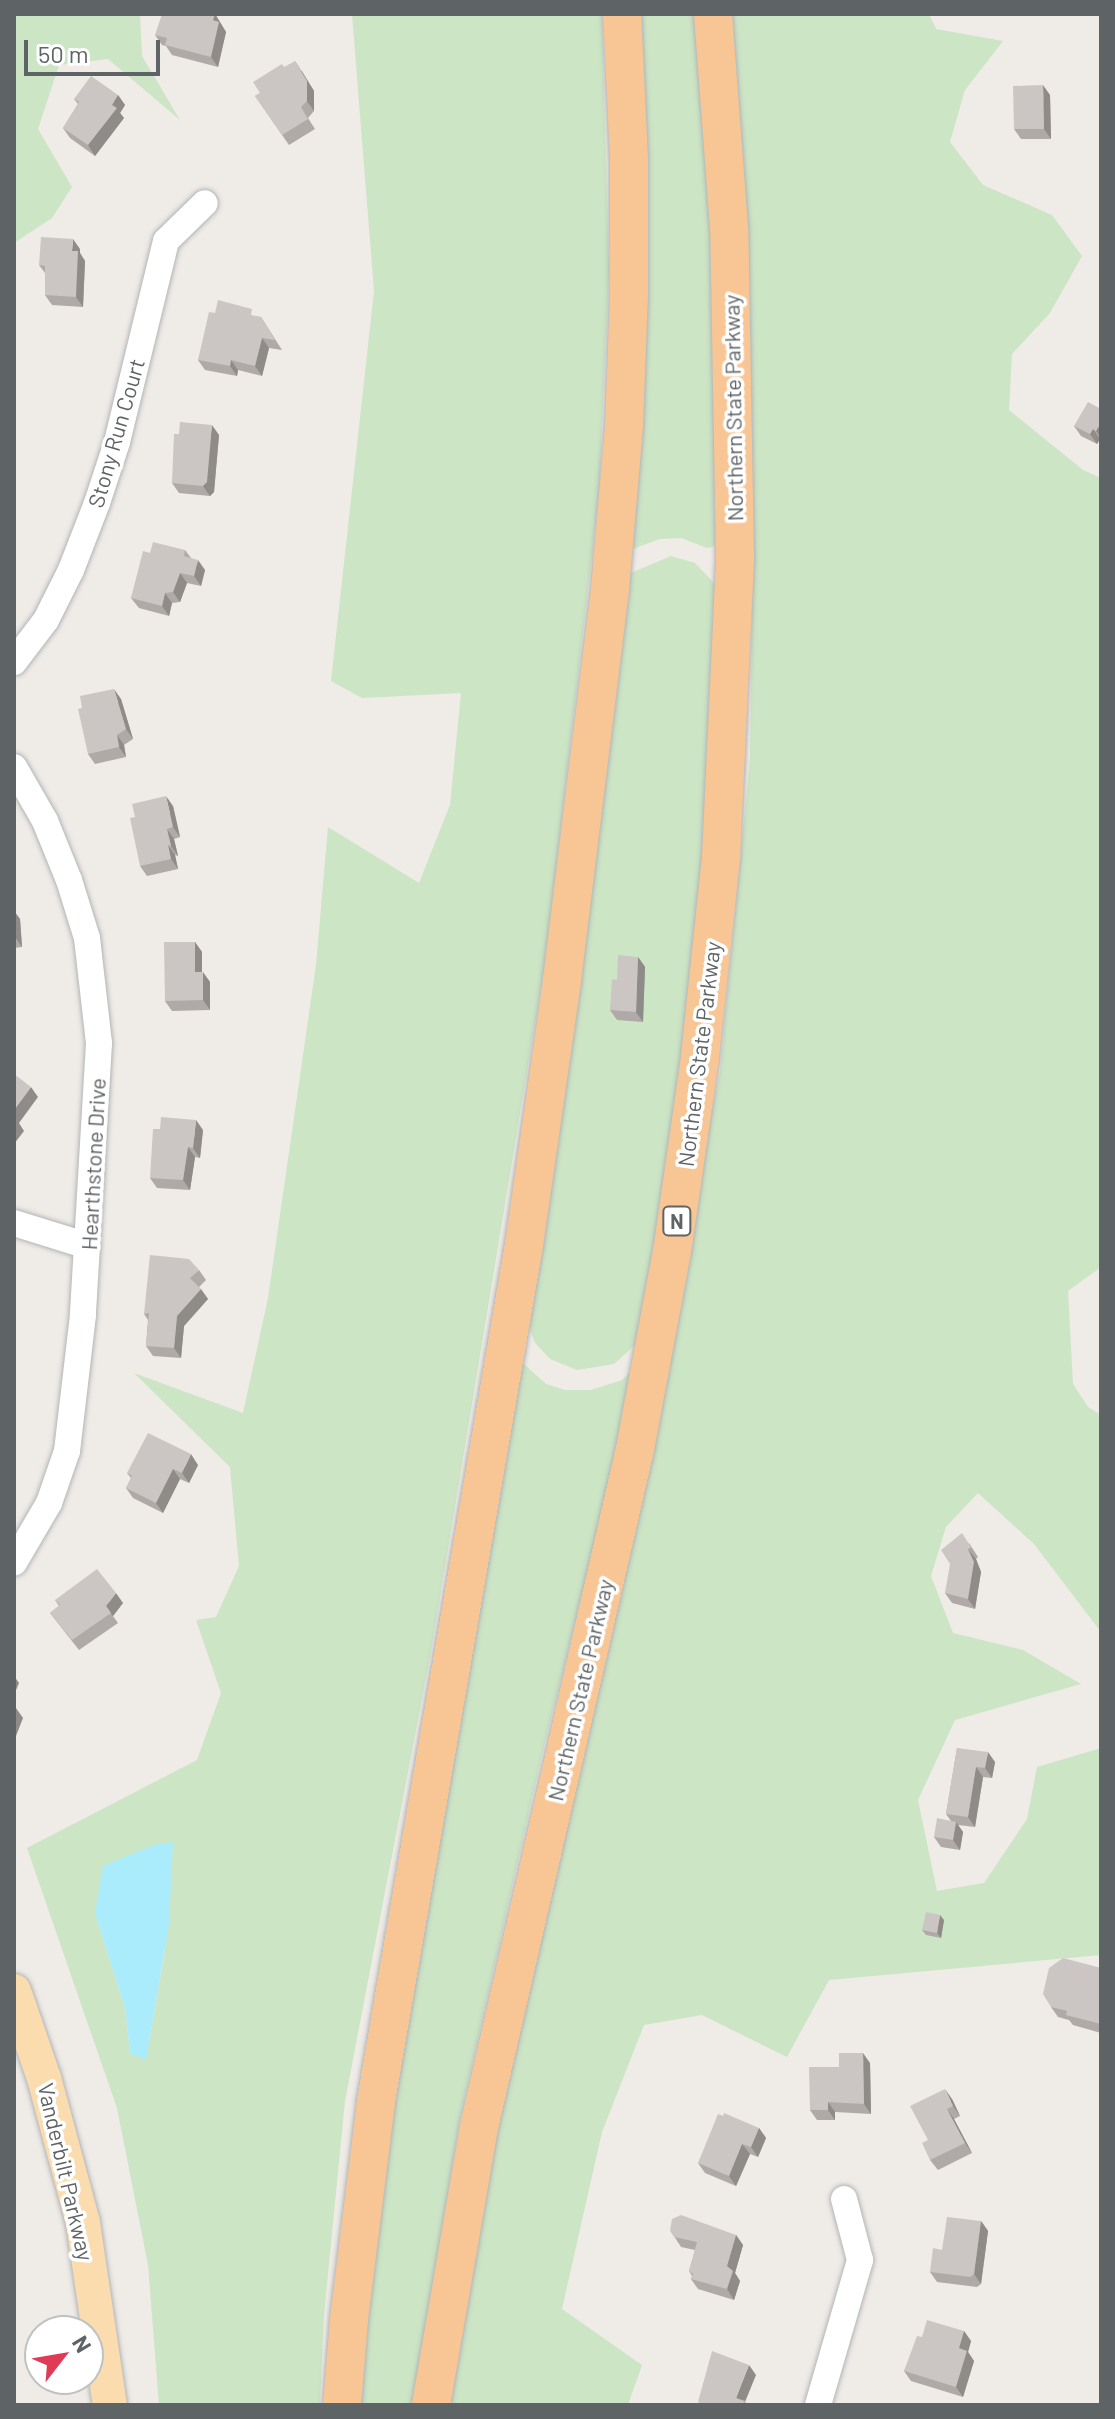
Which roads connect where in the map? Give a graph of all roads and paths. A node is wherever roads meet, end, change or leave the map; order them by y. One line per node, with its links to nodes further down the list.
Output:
1 (622, 14): 12 (highway)
2 (713, 14): 13 (highway, Northern State Parkway / N)
3 (205, 203): 4 (street, Stony Run Court)
4 (14, 662)
5 (14, 767): 7 (street, Hearthstone Drive)
6 (14, 1223): 7 (street)
7 (88, 1246): 8 (street, Hearthstone Drive)
8 (14, 1563)
9 (14, 1991): 11 (main road, Vanderbilt Parkway)
10 (844, 2199): 14 (street)
11 (110, 2405)
12 (342, 2405)
13 (431, 2405)
14 (818, 2405)

